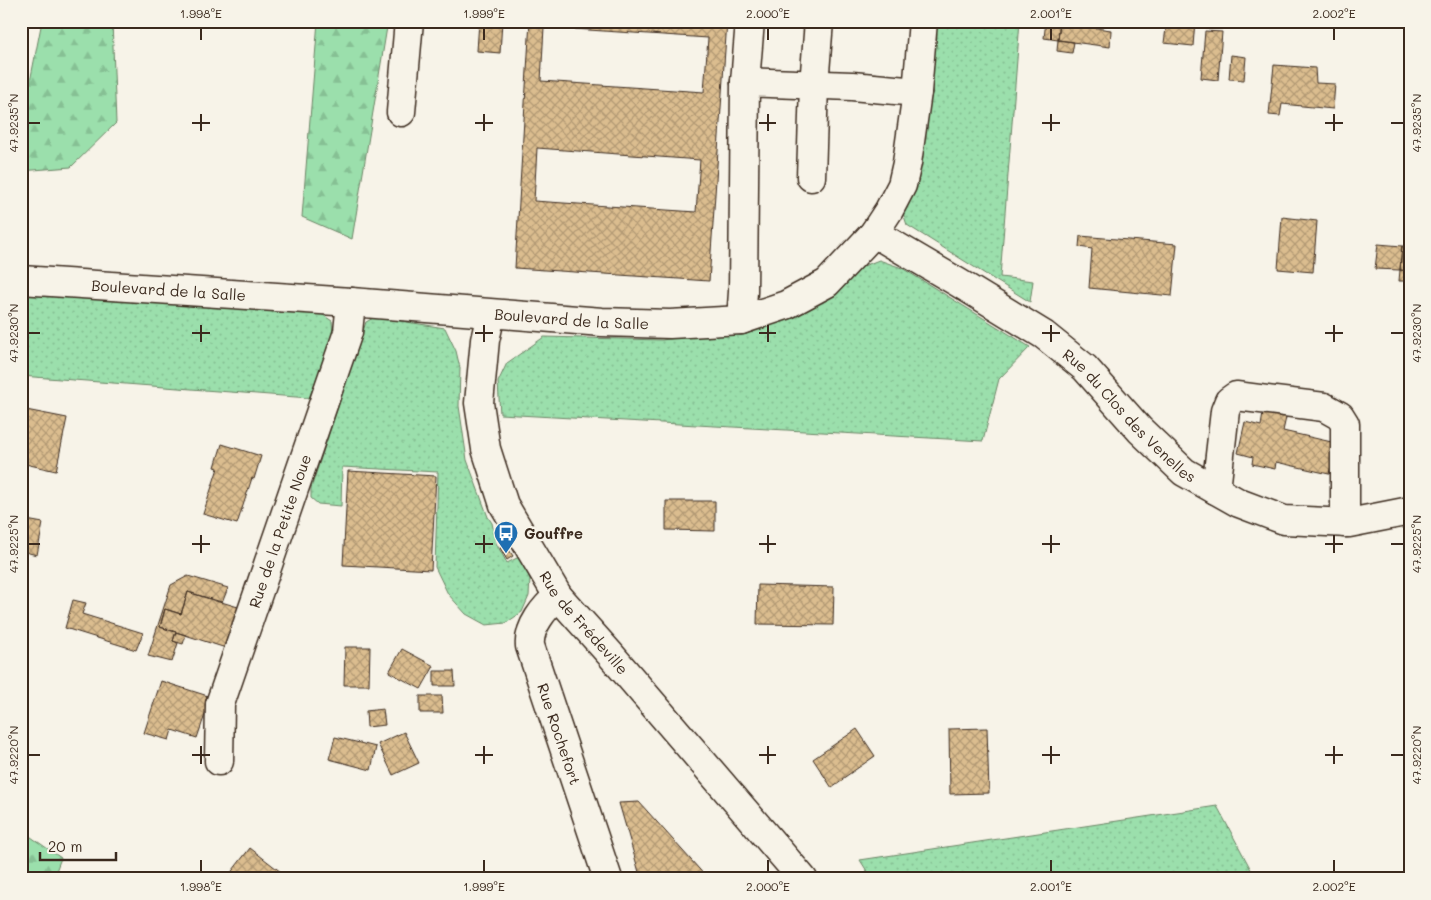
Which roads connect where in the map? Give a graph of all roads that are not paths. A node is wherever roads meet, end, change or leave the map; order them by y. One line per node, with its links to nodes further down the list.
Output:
1 (409, 21): 8 (street)
2 (750, 21): 5 (street)
3 (819, 21): 6 (street)
4 (923, 21): 7 (street, Boulevard de la Salle)
5 (745, 82): 6 (street); 14 (street)
6 (814, 85): 7 (street); 9 (street)
7 (917, 92): 10 (street, Boulevard de la Salle)
8 (402, 112)
9 (811, 177)
10 (874, 233): 14 (street, Boulevard de la Salle); 15 (street, Rue du Clos des Venelles)
11 (21, 280): 12 (street, Boulevard de la Salle)
12 (351, 302): 13 (street, Boulevard de la Salle); 19 (street, Rue de la Petite Noue)
13 (491, 314): 14 (street, Boulevard de la Salle); 18 (street, Rue de Frédeville)
14 (741, 320)
15 (1216, 490): 17 (street, Rue du Clos des Venelles); 17 (street)
16 (1410, 511): 17 (street, Rue du Clos des Venelles)
17 (1345, 522)
18 (558, 596): 20 (street, Rue Rochefort); 21 (street, Rue de Frédeville)
19 (219, 761)
20 (608, 879)
21 (803, 879)

